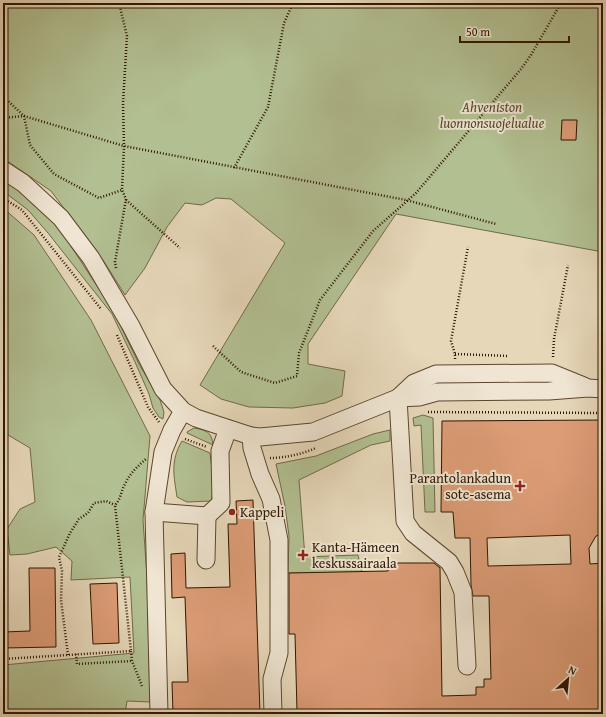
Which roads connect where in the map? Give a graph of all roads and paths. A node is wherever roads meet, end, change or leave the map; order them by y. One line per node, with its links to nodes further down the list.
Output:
1 (119, 3): 7 (path)
2 (293, 3): 8 (path)
3 (561, 3): 13 (path)
4 (3, 91): 5 (path)
5 (24, 116): 6 (path); 7 (path); 10 (path)
6 (3, 118)
7 (124, 146): 8 (path); 10 (path)
8 (234, 168): 13 (path)
9 (3, 170): 28 (street)
10 (122, 190): 12 (path)
11 (3, 198): 19 (path)
12 (126, 199): 16 (path); 17 (path)
13 (406, 200): 14 (path); 21 (path)
14 (496, 224)
15 (468, 247): 23 (path)
16 (180, 248)
17 (115, 262)
18 (568, 265): 22 (path)
19 (104, 313)
20 (116, 333): 34 (path)
21 (213, 346)
22 (552, 373): 23 (street); 24 (street)
23 (455, 374): 27 (street)
24 (595, 389): 25 (street)
25 (549, 391): 26 (street); 31 (path)
26 (456, 392): 27 (street); 30 (path)
27 (398, 398): 35 (street); 49 (street)
28 (183, 410): 33 (street); 34 (street)
29 (424, 412): 30 (path)
30 (455, 412): 31 (path)
31 (546, 412): 32 (path)
32 (603, 413)
33 (228, 429): 35 (street); 37 (street)
34 (172, 430): 37 (path); 41 (street)
35 (251, 436): 39 (street)
36 (322, 446): 39 (path)
37 (220, 451): 42 (street)
38 (148, 458): 40 (path)
39 (255, 458): 52 (street)
40 (116, 504): 44 (path); 46 (path)
41 (154, 512): 42 (street); 51 (street)
42 (207, 516): 43 (street)
43 (206, 560)
44 (131, 651): 45 (path); 48 (path)
45 (76, 654): 46 (path); 48 (path)
46 (68, 655): 47 (path)
47 (3, 659)
48 (132, 661): 50 (path)
49 (466, 666)
50 (144, 691)
51 (159, 714)
52 (273, 714)

